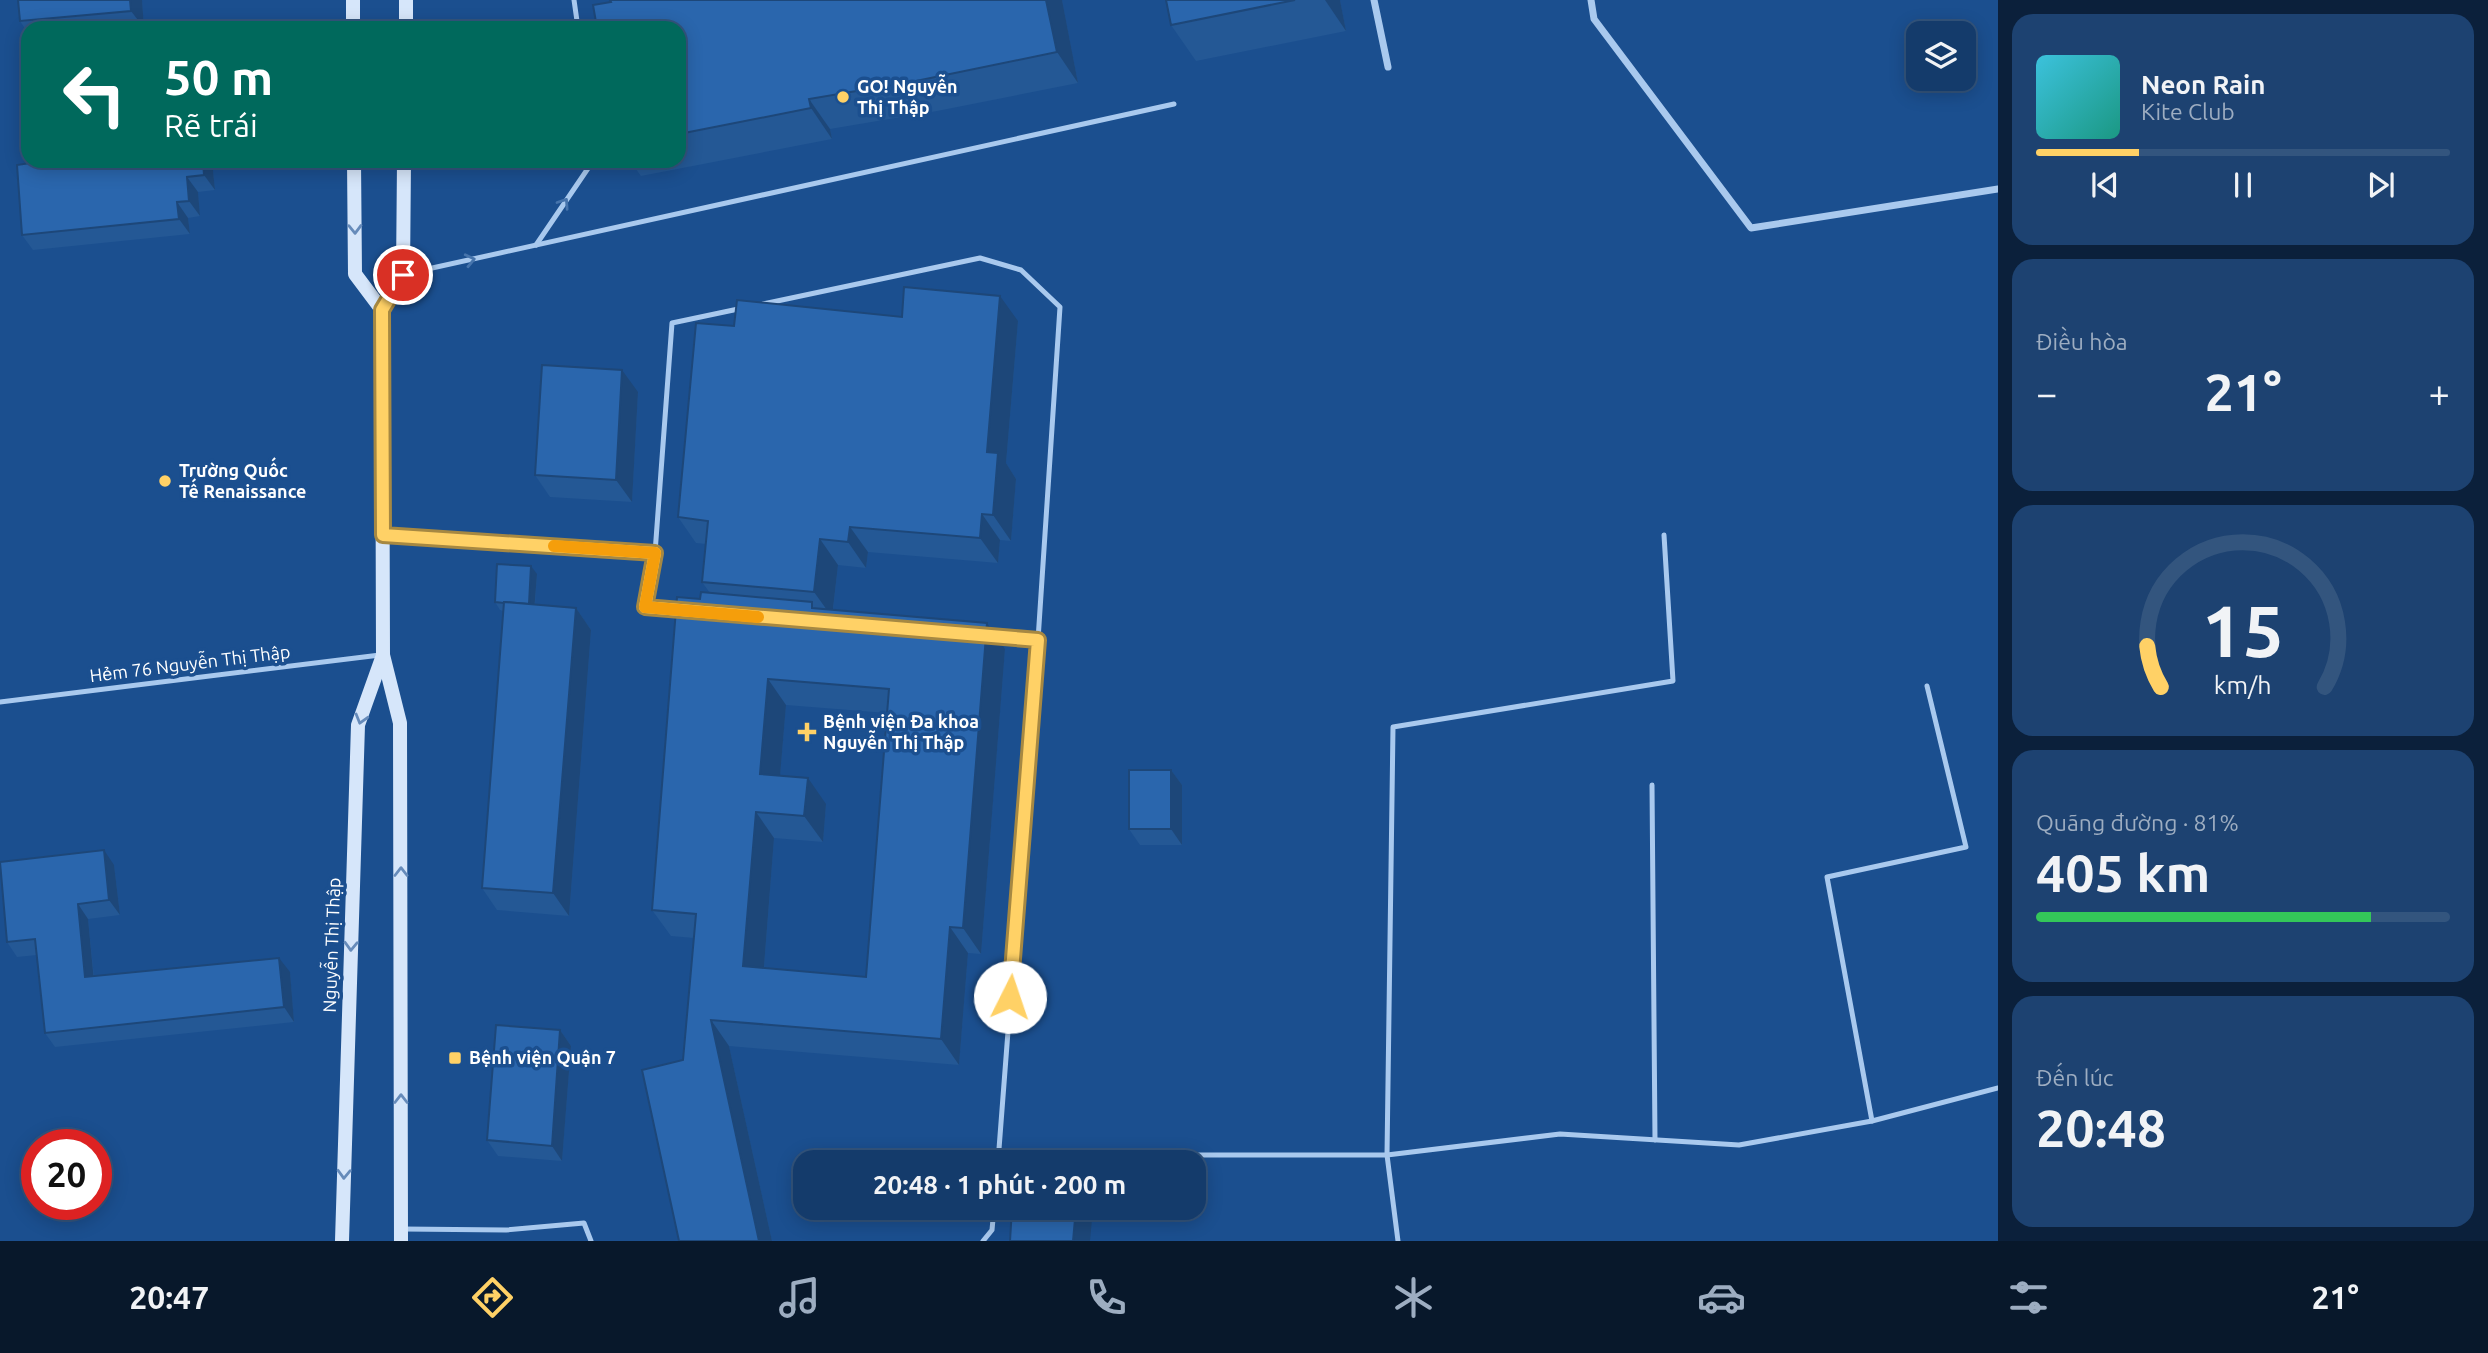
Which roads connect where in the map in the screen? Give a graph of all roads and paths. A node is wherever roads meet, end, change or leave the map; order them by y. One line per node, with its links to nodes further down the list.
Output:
1 (353, 0): 6 (main road)
2 (406, 0): 7 (main road)
3 (574, 0): 8 (lane)
4 (1374, 0): 9 (street)
5 (1591, 0): 14 (street)
6 (353, 21)
7 (406, 21)
8 (577, 21)
9 (1388, 67)
10 (1174, 104): 15 (lane)
11 (354, 168): 17 (main road, one-way to 17)
12 (404, 168): 16 (main road)
13 (588, 168): 15 (lane, one-way to 13)
14 (1998, 189)
15 (536, 245): 16 (lane, one-way to 15)
16 (403, 275): 17 (main road)
17 (382, 310): 18 (main road, Nguyễn Thị Thập)
18 (383, 535): 20 (lane); 24 (main road, Nguyễn Thị Thập)
19 (1664, 535): 33 (lane)
20 (655, 553): 21 (lane); 23 (lane)
21 (685, 611)
22 (983, 636): 23 (lane)
23 (1038, 640): 31 (lane)
24 (383, 655): 26 (lane, Hẻm 76 Nguyễn Thị Thập); 35 (main road, Nguyễn Thị Thập, one-way to 24); 36 (main road, Nguyễn Thị Thập, one-way to 36)
25 (1927, 686): 29 (lane)
26 (0, 702)
27 (1651, 785): 30 (lane)
28 (1998, 1088): 29 (lane)
29 (1872, 1121): 30 (lane)
30 (1656, 1140): 33 (lane)
31 (999, 1150)
32 (1206, 1155): 33 (lane)
33 (1388, 1155): 39 (lane)
34 (993, 1220): 38 (lane)
35 (401, 1235): 37 (lane)
36 (342, 1241)
37 (591, 1241)
38 (983, 1241)
39 (1398, 1241)

